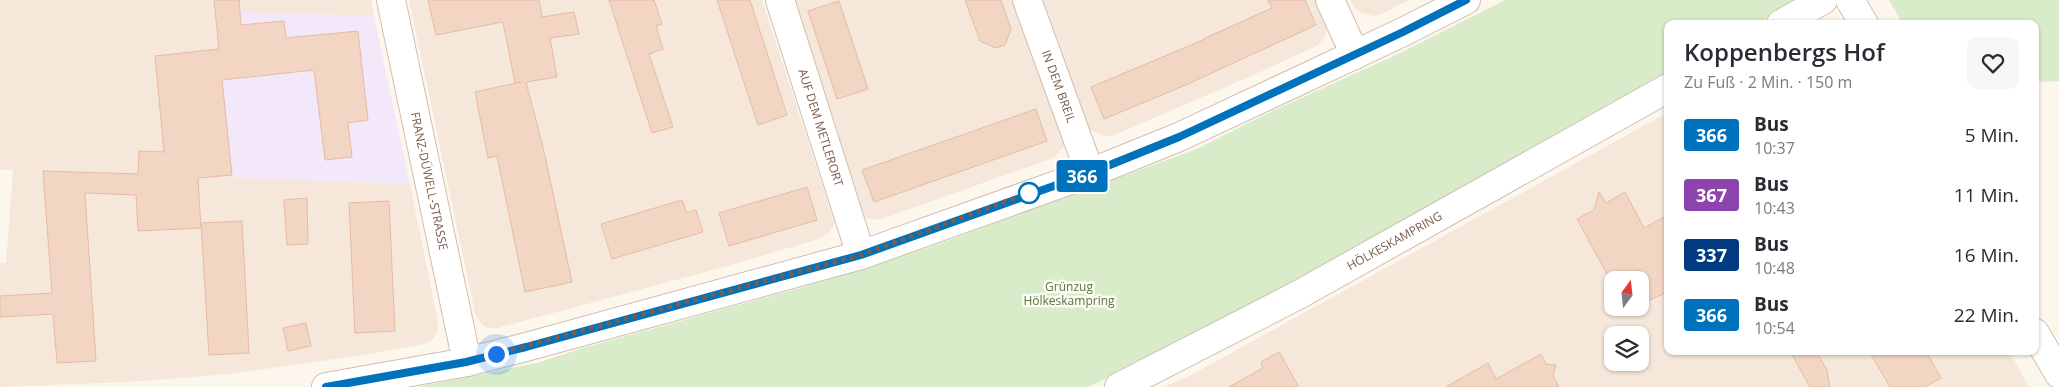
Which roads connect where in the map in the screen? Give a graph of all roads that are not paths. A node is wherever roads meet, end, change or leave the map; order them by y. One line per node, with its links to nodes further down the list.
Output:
1 (391, 0): 15 (street, FRANZ-DÜWELL-STRASSE)
2 (780, 0): 13 (street, AUF DEM METLERORT)
3 (1027, 0): 12 (street, IN DEM BREIL)
4 (1330, 0): 10 (street)
5 (1466, 0): 10 (street)
6 (1823, 0): 8 (street)
7 (1850, 0): 9 (street)
8 (1788, 20)
9 (1862, 20)
10 (1356, 55): 12 (street)
11 (1664, 90): 18 (street, HÖLKESKAMPRING)
12 (1090, 173): 13 (street)
13 (861, 255): 15 (street)
14 (2039, 340): 16 (street)
15 (466, 362): 17 (street)
16 (2059, 374)
17 (326, 387)
18 (1119, 387)

